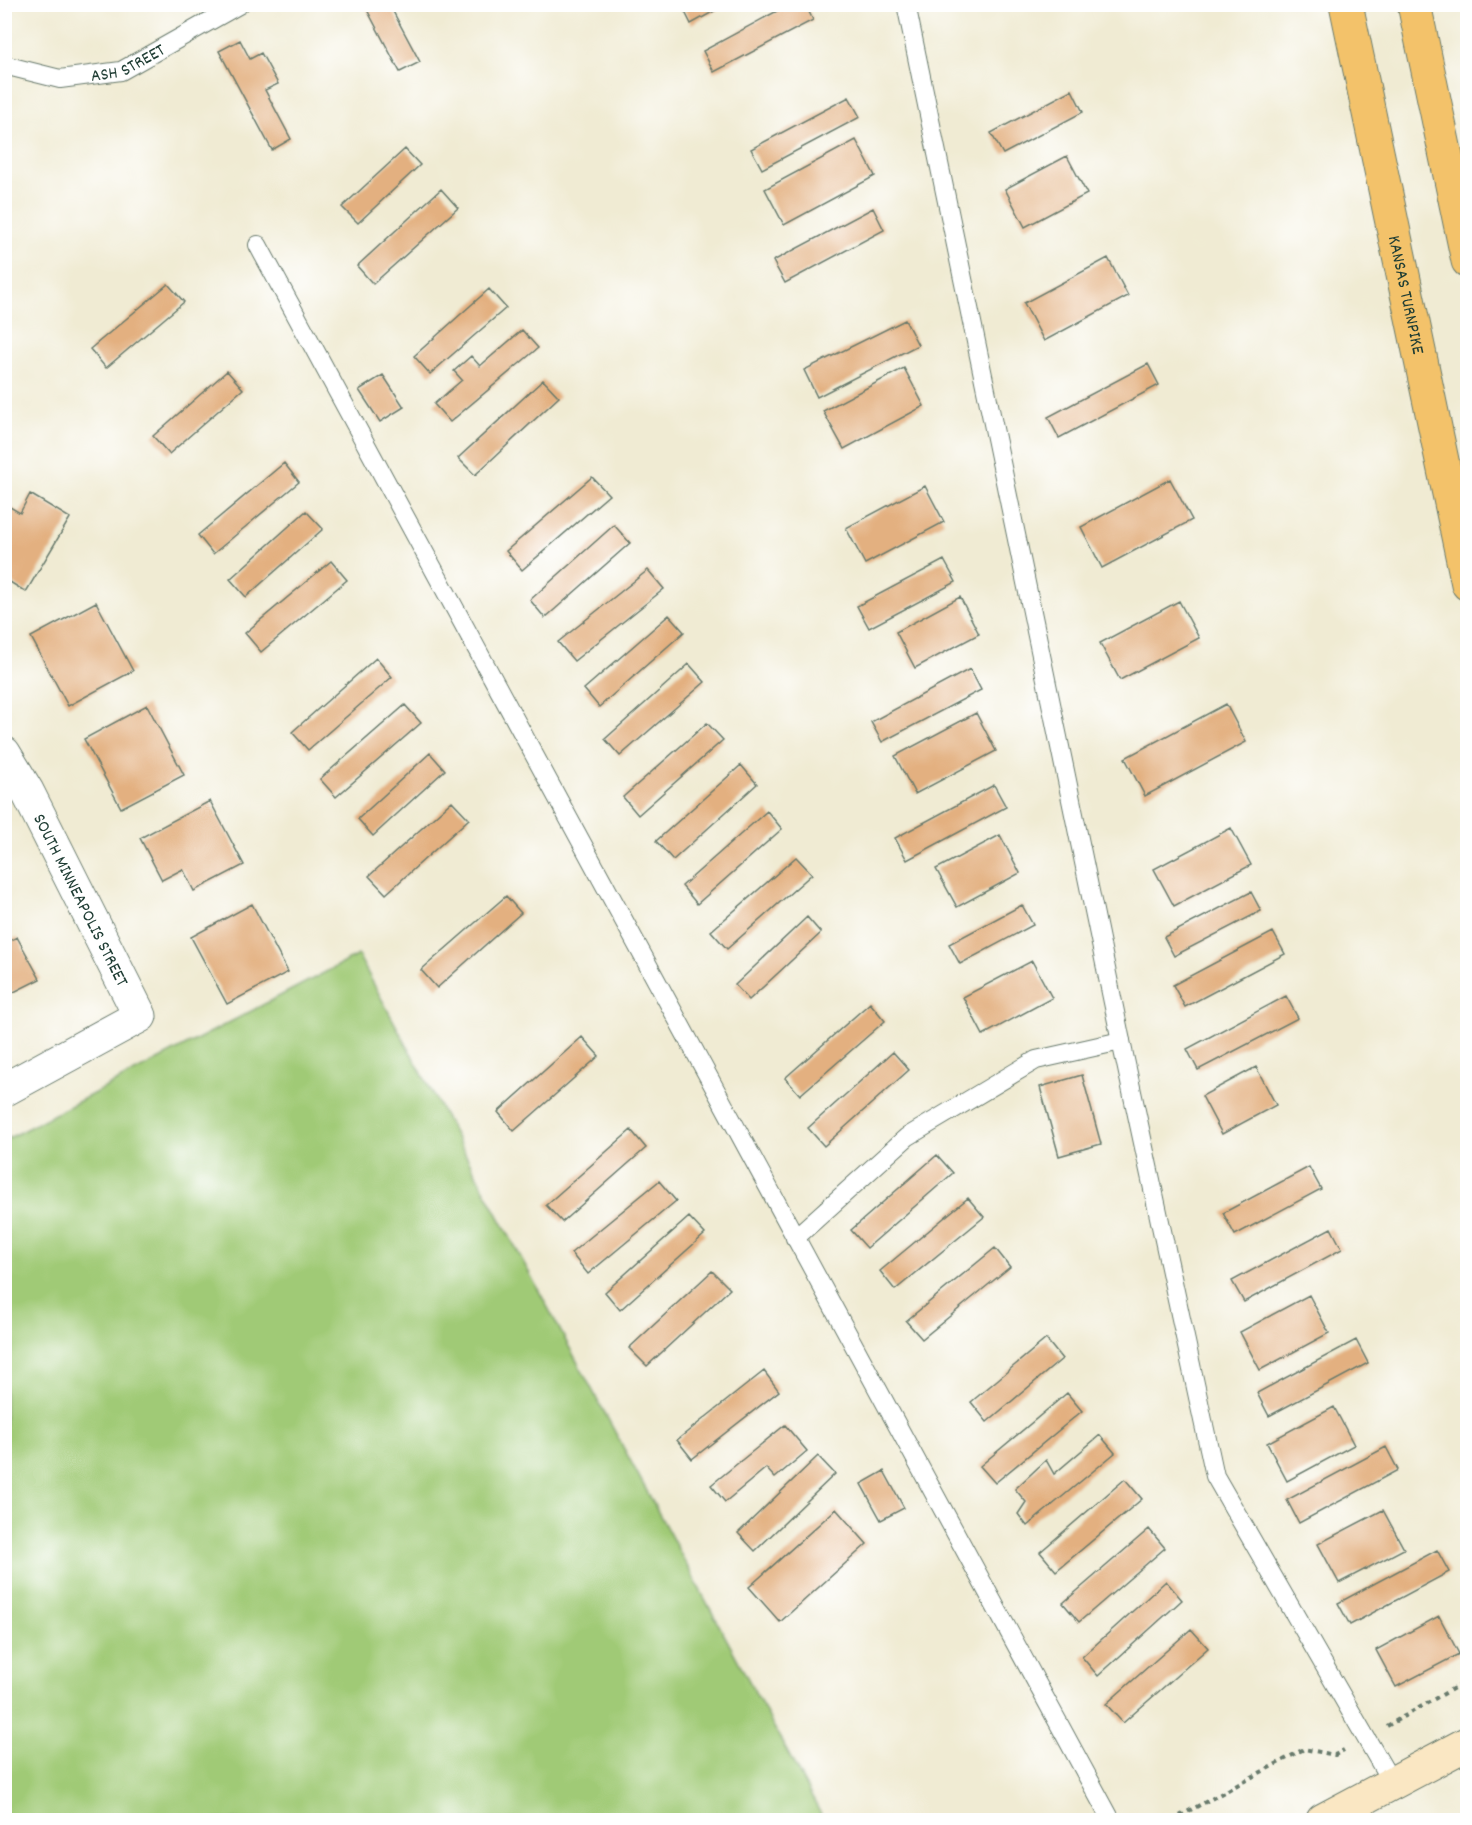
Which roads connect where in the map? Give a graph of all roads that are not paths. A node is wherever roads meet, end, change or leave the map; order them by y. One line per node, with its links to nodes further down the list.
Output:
1 (240, 4): 5 (lane, ASH STREET)
2 (906, 4): 10 (lane)
3 (1346, 4): 8 (highway, KANSAS TURNPIKE)
4 (1414, 4): 7 (highway)
5 (4, 65)
6 (258, 245): 12 (lane)
7 (1467, 261)
8 (1467, 584)
9 (4, 753): 11 (street, SOUTH MINNEAPOLIS STREET)
10 (1121, 1041): 12 (lane); 14 (lane)
11 (4, 1090)
12 (795, 1238): 15 (lane)
13 (1467, 1743): 14 (main road)
14 (1392, 1783): 16 (main road)
15 (1111, 1821)
16 (1323, 1821)

